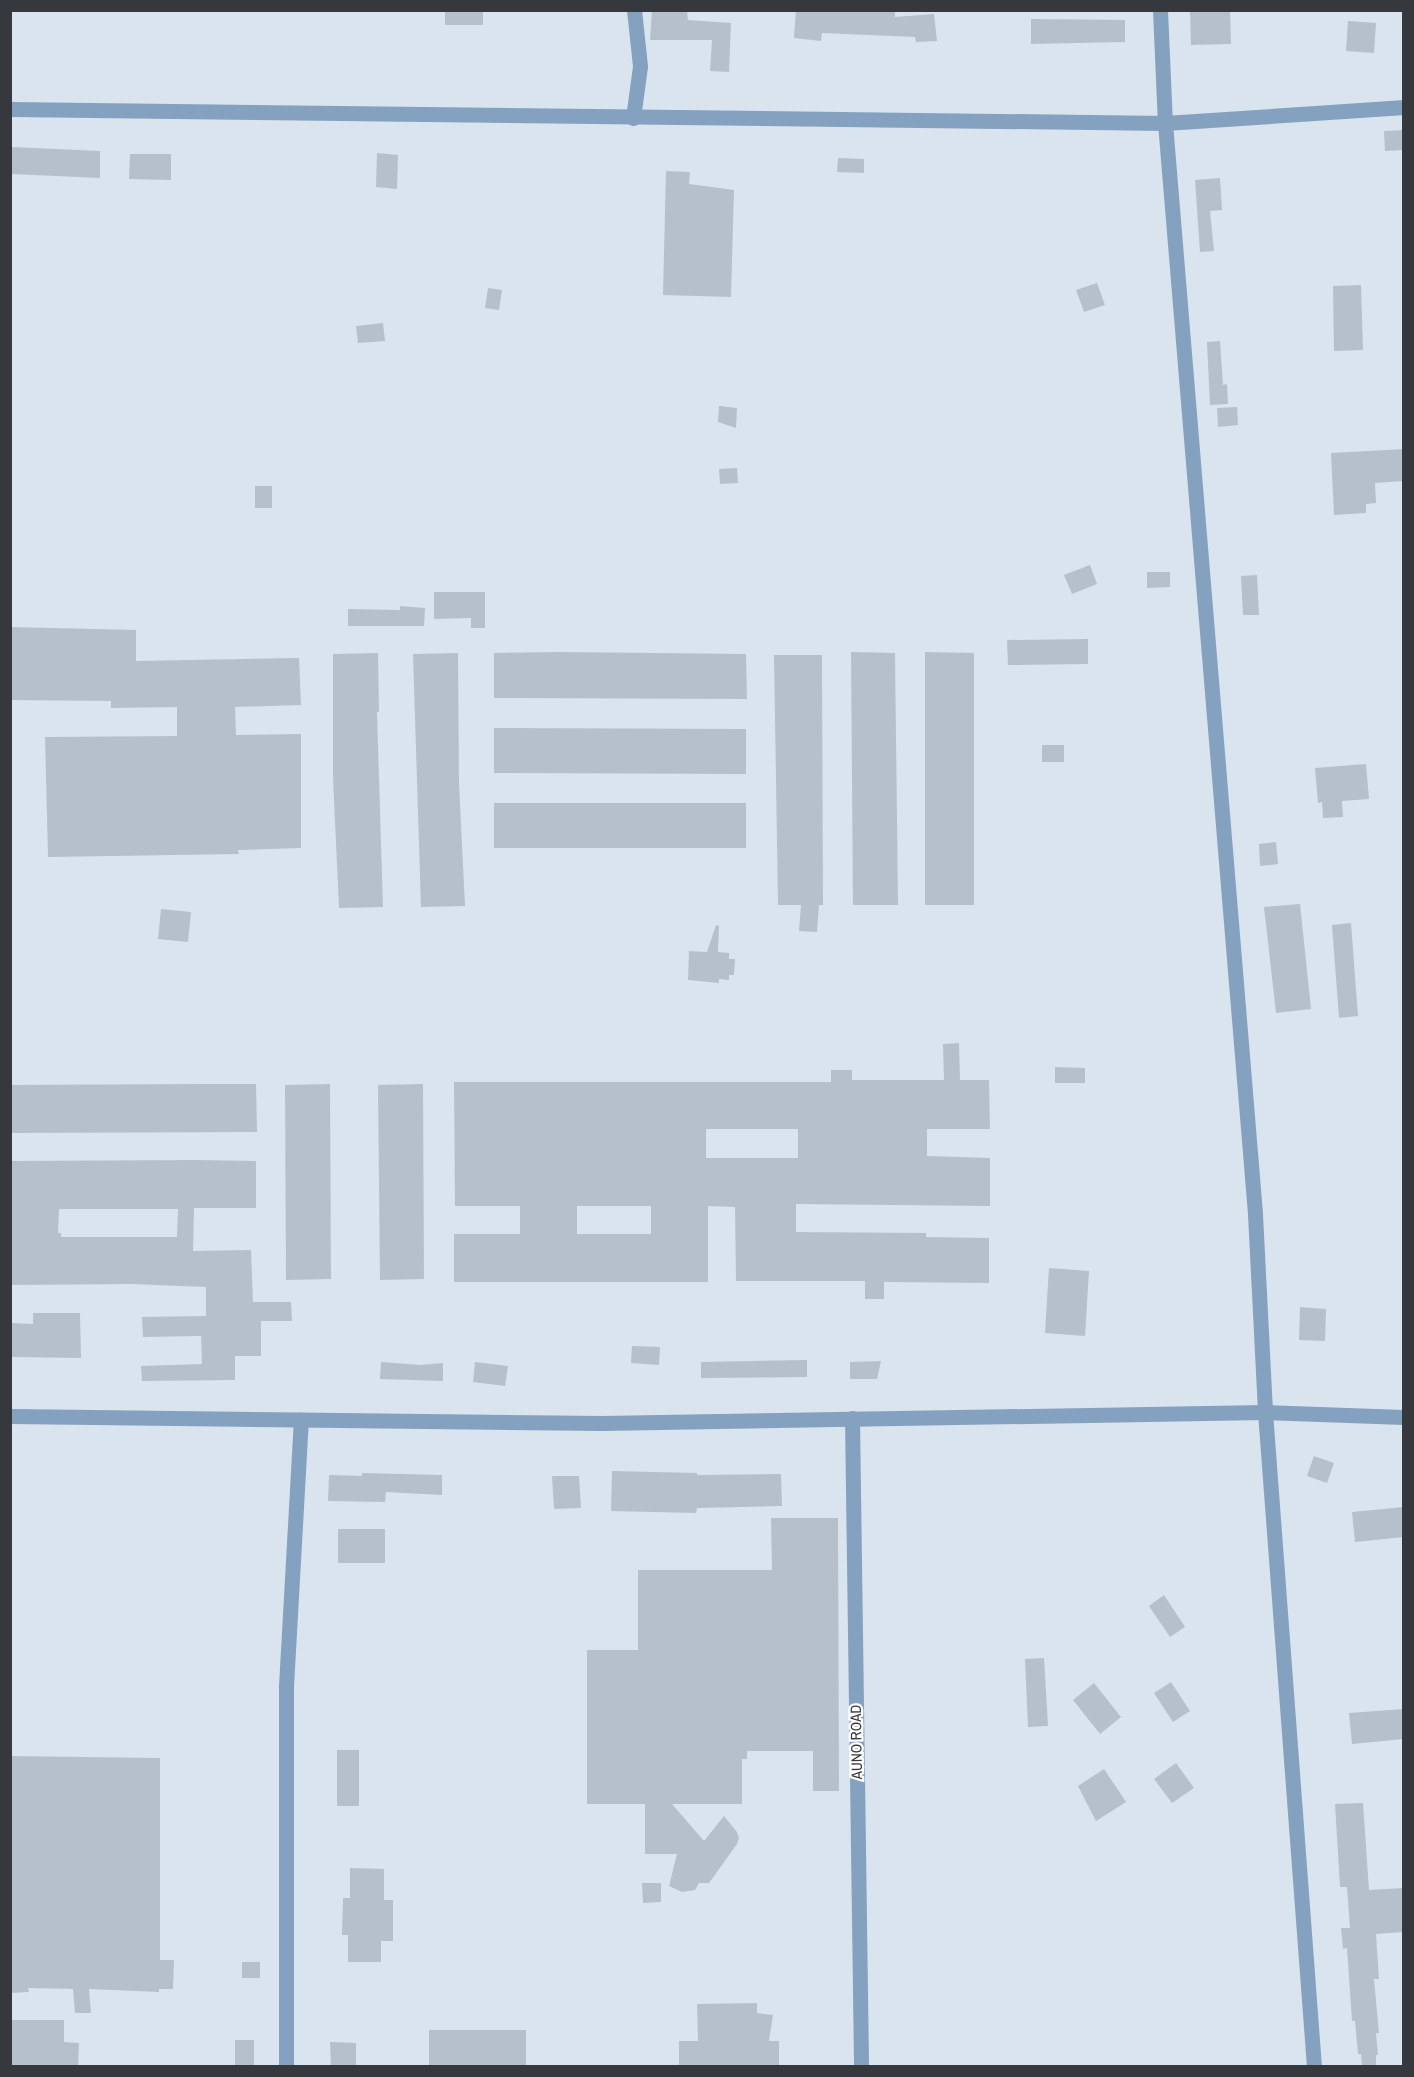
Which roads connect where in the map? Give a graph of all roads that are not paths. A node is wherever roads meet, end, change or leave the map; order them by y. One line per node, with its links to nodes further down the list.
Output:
1 (634, 10): 5 (street)
2 (1160, 10): 6 (street)
3 (1404, 107): 6 (street)
4 (10, 109): 5 (street)
5 (633, 118): 6 (street)
6 (1165, 123): 7 (street)
7 (1265, 1412): 9 (street); 10 (street); 14 (street)
8 (10, 1416): 11 (street)
9 (1404, 1417)
10 (852, 1418): 11 (street); 13 (street, AUNO ROAD)
11 (301, 1419): 12 (street)
12 (286, 2067)
13 (861, 2067)
14 (1314, 2067)

